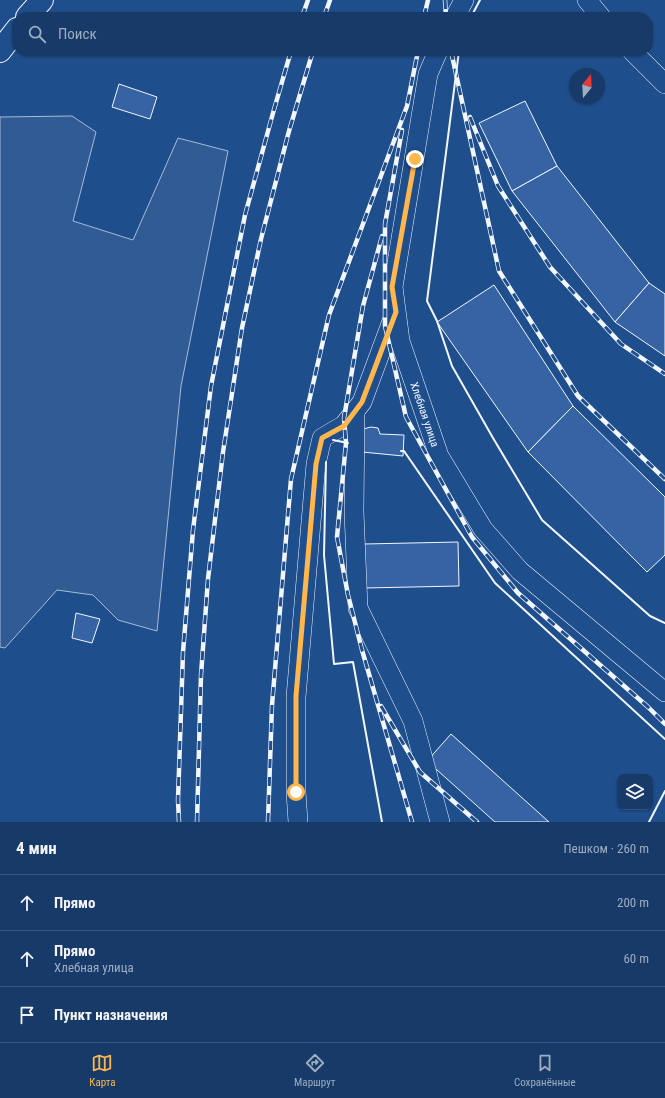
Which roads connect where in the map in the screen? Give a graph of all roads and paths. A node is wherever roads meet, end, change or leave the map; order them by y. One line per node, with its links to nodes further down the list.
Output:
1 (464, 0): 3 (street)
2 (587, 0): 4 (street)
3 (458, 12)
4 (597, 12)
5 (12, 35): 6 (main road)
6 (0, 51)
7 (436, 56): 10 (street, Хлебная улица)
8 (637, 56): 9 (street)
9 (665, 84)
10 (396, 312): 11 (street); 12 (street, Хлебная улица)
11 (355, 411): 13 (street); 14 (street)
12 (665, 692)
13 (298, 822)
14 (440, 822)

